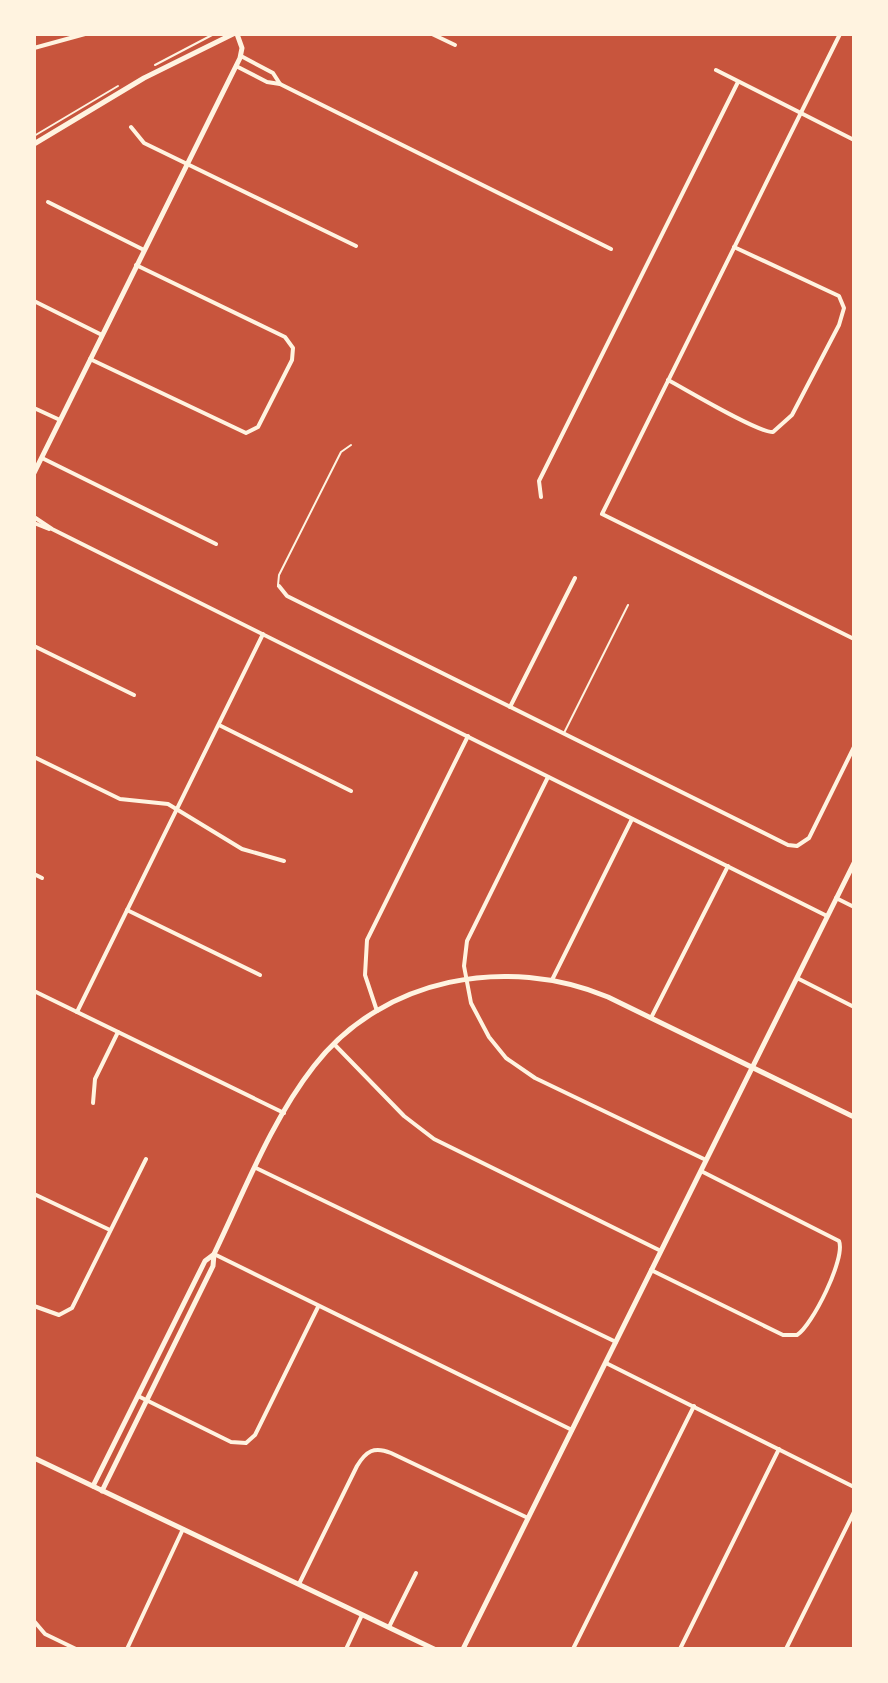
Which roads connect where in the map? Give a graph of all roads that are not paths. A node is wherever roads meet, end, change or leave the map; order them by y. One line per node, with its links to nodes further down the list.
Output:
1 (85, 34): 6 (street)
2 (235, 34): 7 (street); 17 (street)
3 (432, 34): 5 (street)
4 (840, 34): 14 (street)
5 (455, 45)
6 (34, 48)
7 (241, 56): 8 (street); 9 (street)
8 (236, 66): 11 (street); 18 (street)
9 (266, 69): 11 (street); 13 (street)
10 (716, 70): 12 (street)
11 (261, 79): 13 (street)
12 (738, 82): 14 (street); 34 (street)
13 (280, 84): 22 (street)
14 (801, 113): 16 (street); 21 (street)
15 (131, 127): 18 (street)
16 (854, 140)
17 (34, 144)
18 (186, 165): 20 (street); 23 (street)
19 (48, 202): 23 (street)
20 (356, 246)
21 (734, 247): 28 (street); 28 (street)
22 (611, 249)
23 (144, 250): 24 (street)
24 (136, 265): 26 (street); 27 (street)
25 (34, 301): 26 (street)
26 (102, 335): 27 (street)
27 (90, 359): 30 (street)
28 (668, 380): 43 (street)
29 (34, 408): 30 (street)
30 (60, 420): 32 (street)
31 (351, 445): 40 (lane)
32 (42, 458): 33 (street); 38 (street)
33 (34, 473)
34 (541, 497)
35 (34, 517): 37 (street)
36 (34, 523): 37 (street)
37 (52, 529): 42 (street)
38 (216, 544)
39 (575, 578): 46 (street)
40 (279, 586): 46 (street)
41 (628, 605): 48 (lane)
42 (264, 634): 47 (street); 49 (street)
43 (854, 639)
44 (34, 646): 45 (street)
45 (134, 695)
46 (510, 707): 48 (street)
47 (219, 725): 53 (street); 54 (street)
48 (564, 734): 50 (street)
49 (468, 736): 52 (street); 71 (street)
50 (854, 747)
51 (34, 757): 54 (street)
52 (548, 777): 55 (street); 67 (street)
53 (351, 791)
54 (178, 809): 56 (street); 63 (street)
55 (632, 819): 58 (street); 68 (street)
56 (284, 861)
57 (854, 863): 61 (street)
58 (728, 866): 64 (street); 73 (street)
59 (34, 874): 60 (street)
60 (42, 878)
61 (836, 898): 62 (street); 64 (street)
62 (854, 907)
63 (127, 910): 65 (street); 72 (street)
64 (827, 916): 66 (street)
65 (260, 975)
66 (797, 978): 70 (street); 76 (street)
67 (466, 979): 68 (street); 71 (street); 81 (street)
68 (552, 980): 73 (street)
69 (34, 991): 72 (street)
70 (854, 1007)
71 (377, 1011): 75 (street)
72 (77, 1012): 74 (street)
73 (651, 1018): 76 (street)
74 (118, 1032): 77 (street); 78 (street)
75 (334, 1044): 78 (street); 86 (street)
76 (752, 1068): 79 (street); 81 (street)
77 (93, 1103)
78 (284, 1113): 82 (street)
79 (854, 1117)
80 (146, 1159): 85 (street)
81 (706, 1160): 83 (street)
82 (256, 1168): 87 (street); 91 (street)
83 (701, 1171): 86 (street); 88 (street)
84 (34, 1194): 85 (street)
85 (110, 1230): 89 (street)
86 (661, 1251): 88 (street)
87 (214, 1254): 90 (street); 93 (street); 94 (street)
88 (651, 1270): 91 (street)
89 (34, 1306)
90 (318, 1307): 94 (street); 96 (street)
91 (616, 1342): 92 (street)
92 (605, 1362): 95 (street); 96 (street)
93 (138, 1396): 94 (street); 99 (street)
94 (146, 1400): 101 (street)
95 (694, 1406): 97 (street); 115 (street)
96 (572, 1430): 103 (street)
97 (779, 1449): 100 (street); 116 (street)
98 (34, 1458): 99 (street)
99 (93, 1486): 101 (street)
100 (854, 1487)
101 (102, 1491): 104 (street)
102 (854, 1512): 117 (street)
103 (528, 1518): 106 (street); 114 (street)
104 (183, 1529): 106 (street); 111 (street)
105 (416, 1573): 109 (street)
106 (298, 1584): 107 (street)
107 (363, 1614): 109 (street); 112 (street)
108 (34, 1621): 110 (street)
109 (389, 1627): 113 (street)
110 (76, 1649)
111 (127, 1649)
112 (346, 1649)
113 (434, 1649)
114 (463, 1649)
115 (573, 1649)
116 (680, 1649)
117 (786, 1649)

